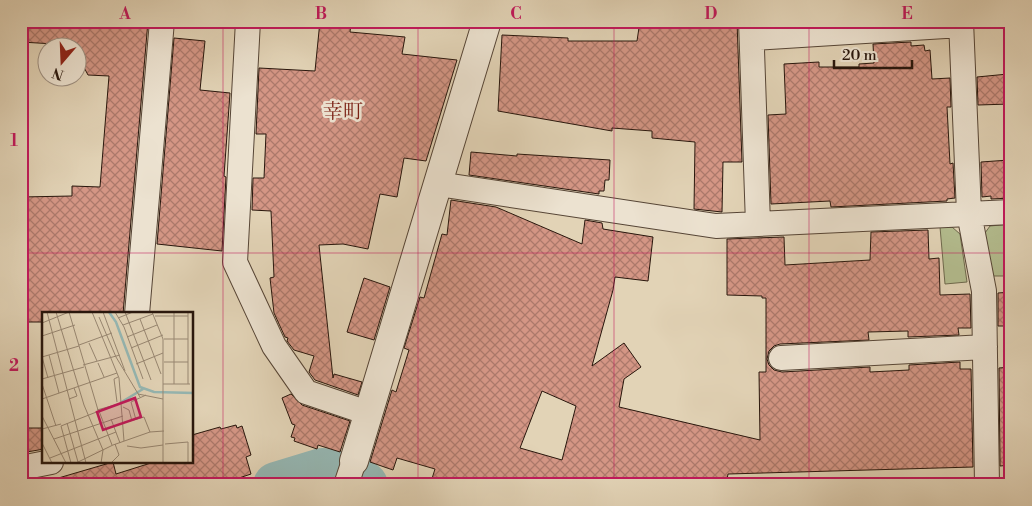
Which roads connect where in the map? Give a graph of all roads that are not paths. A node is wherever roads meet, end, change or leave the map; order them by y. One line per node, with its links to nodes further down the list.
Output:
1 (162, 21): 10 (street)
2 (248, 21): 13 (street)
3 (487, 21): 6 (street)
4 (961, 23): 5 (street); 8 (street)
5 (752, 30): 9 (street)
6 (438, 184): 9 (street); 13 (street)
7 (1011, 212): 8 (street)
8 (969, 214): 9 (street); 11 (street)
9 (758, 224)
10 (137, 312)
11 (985, 347): 12 (street); 17 (street)
12 (781, 358)
13 (368, 413): 16 (street)
14 (42, 464): 15 (street)
15 (21, 468)
16 (350, 473)
17 (987, 485)

